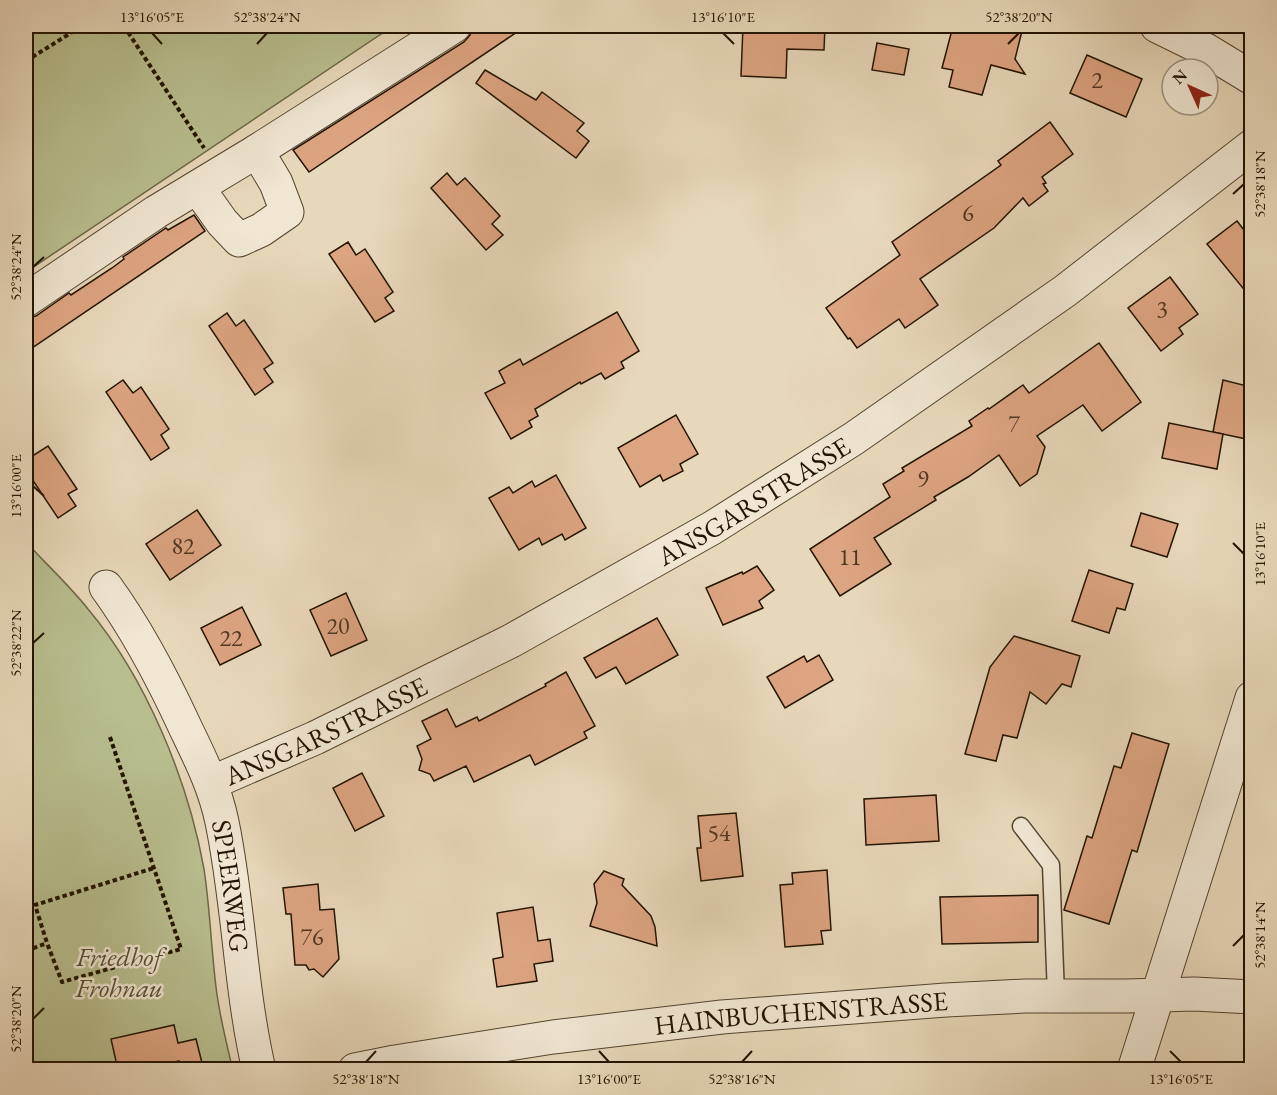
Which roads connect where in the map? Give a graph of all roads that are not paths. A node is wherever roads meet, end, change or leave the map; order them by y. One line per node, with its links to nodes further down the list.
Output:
1 (454, 26): 5 (street)
2 (1157, 26): 3 (street)
3 (1251, 78)
4 (1251, 146): 10 (street, ANSGARSTRASSE)
5 (257, 152): 6 (street); 6 (street)
6 (198, 188): 7 (street)
7 (26, 300)
8 (106, 587): 10 (street, SPEERWEG)
9 (1251, 698): 13 (street)
10 (211, 783): 15 (street, SPEERWEG)
11 (1021, 826): 12 (lane)
12 (1056, 995): 13 (street, HAINBUCHENSTRASSE); 16 (street, HAINBUCHENSTRASSE)
13 (1158, 995): 14 (street, HAINBUCHENSTRASSE); 17 (street)
14 (1251, 997)
15 (259, 1070)
16 (355, 1070)
17 (1134, 1070)

